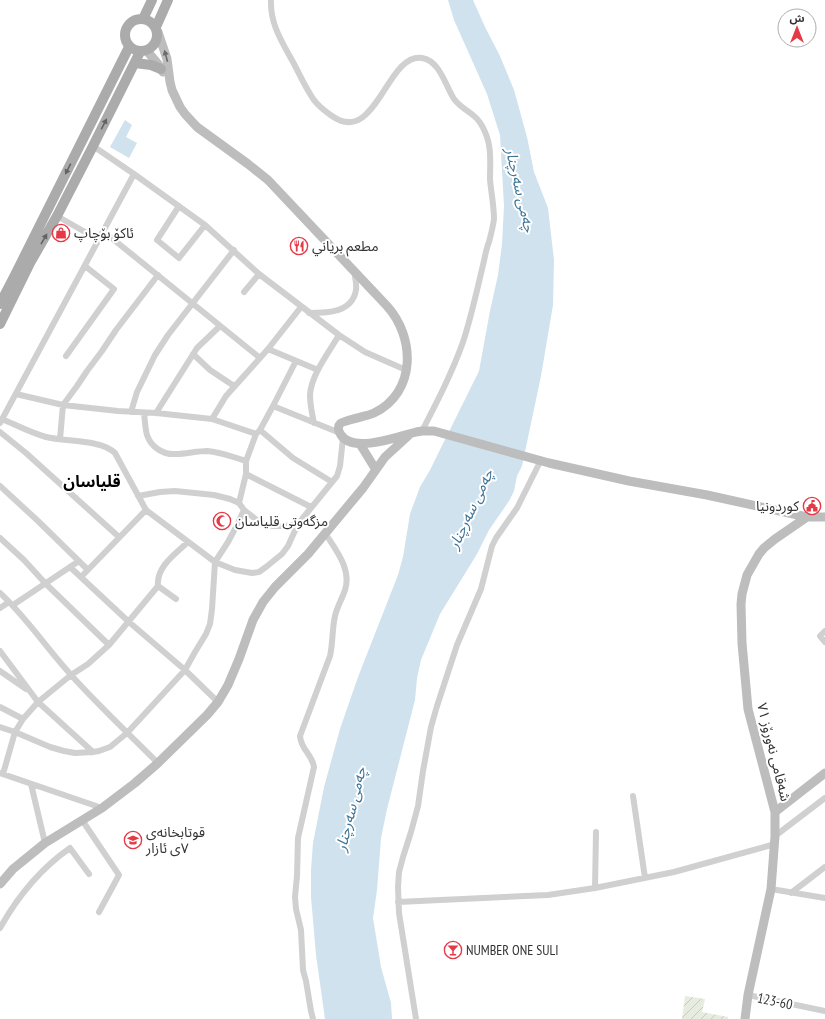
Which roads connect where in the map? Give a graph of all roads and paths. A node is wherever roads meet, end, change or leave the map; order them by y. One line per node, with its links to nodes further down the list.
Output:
1 (152, 0): 4 (main road)
2 (168, 0): 5 (main road)
3 (271, 0): 48 (street)
4 (143, 19): 5 (main road); 6 (main road)
5 (157, 29): 7 (main road); 10 (street, one-way to 5)
6 (129, 46): 7 (main road); 25 (main road, one-way to 25)
7 (144, 51): 8 (main road); 9 (street)
8 (135, 63): 9 (main road); 11 (main road, one-way to 8)
9 (161, 69): 10 (street)
10 (170, 82): 20 (street)
11 (93, 146): 12 (street); 14 (main road)
12 (134, 174): 13 (street); 16 (street)
13 (179, 206): 15 (street); 15 (street)
14 (57, 216): 17 (street); 28 (main road, one-way to 14)
15 (205, 224): 18 (street)
16 (103, 231): 17 (street); 22 (street)
17 (99, 240): 19 (street)
18 (234, 250): 21 (street); 24 (street)
19 (85, 266): 33 (street); 39 (street)
20 (354, 270): 27 (street); 37 (street)
21 (259, 274): 23 (street); 26 (street)
22 (158, 275): 24 (street); 40 (street)
23 (244, 292)
24 (193, 303): 29 (street); 42 (street)
25 (0, 304)
26 (301, 307): 27 (street); 31 (street)
27 (309, 313): 30 (street)
28 (0, 324)
29 (220, 326): 32 (street); 34 (street)
30 (339, 335): 36 (street); 37 (street)
31 (268, 349): 34 (street); 35 (street)
32 (194, 354): 38 (street); 44 (street)
33 (66, 356)
34 (260, 358): 38 (street)
35 (296, 361): 36 (street); 41 (street)
36 (318, 370): 47 (street)
37 (406, 370): 52 (street)
38 (234, 386): 45 (street)
39 (16, 394): 40 (street); 46 (street)
40 (63, 405): 42 (street); 53 (street)
41 (273, 406): 47 (street); 50 (street)
42 (131, 412): 43 (street)
43 (144, 413): 44 (street); 56 (street)
44 (156, 413): 45 (street)
45 (212, 419): 50 (street)
46 (1, 421): 53 (street)
47 (314, 423): 52 (street)
48 (422, 430): 51 (street); 55 (street)
49 (0, 432): 70 (street)
50 (258, 432): 56 (street); 59 (street)
51 (410, 433): 54 (street); 57 (street)
52 (342, 436): 54 (street); 59 (street)
53 (60, 439): 61 (street)
54 (360, 444): 57 (street)
55 (539, 460): 66 (street); 121 (street)
56 (246, 462): 58 (street)
57 (376, 470): 69 (street)
58 (246, 474): 62 (street); 63 (street)
59 (332, 482): 63 (street)
60 (0, 486): 73 (street)
61 (138, 496): 62 (street); 64 (street)
62 (239, 503): 65 (street)
63 (311, 507): 68 (street)
64 (146, 510): 70 (street); 72 (street)
65 (244, 510): 68 (street); 74 (street)
66 (807, 517): 67 (street); 108 (street, شەقامی نەورۆز ٧١)
67 (825, 518)
68 (298, 524): 74 (street)
69 (325, 532): 94 (street); 126 (street)
70 (119, 537): 76 (street)
71 (0, 538): 78 (street)
72 (188, 542): 74 (street); 79 (street)
73 (79, 561): 75 (street); 76 (street)
74 (215, 562): 89 (street)
75 (70, 567): 77 (street); 78 (street)
76 (88, 570): 77 (street)
77 (81, 577): 84 (street)
78 (45, 583): 82 (street); 87 (street)
79 (158, 586): 81 (street); 84 (street)
80 (0, 593): 82 (street)
81 (176, 599)
82 (11, 603): 83 (street); 91 (street)
83 (0, 608)
84 (129, 622): 87 (street); 89 (street)
85 (825, 631): 86 (street)
86 (825, 642)
87 (109, 645): 91 (street)
88 (0, 651): 92 (street)
89 (185, 670): 94 (street); 99 (street)
90 (0, 671): 92 (street)
91 (71, 675): 93 (street); 99 (street)
92 (31, 692): 93 (street)
93 (38, 702): 96 (street); 100 (street)
94 (218, 702): 101 (street)
95 (0, 707): 96 (street)
96 (23, 719): 98 (street)
97 (0, 727): 98 (street)
98 (15, 732): 100 (street); 103 (street)
99 (127, 733): 100 (street); 101 (street)
100 (93, 752)
101 (158, 763): 107 (street)
102 (825, 772): 108 (street)
103 (1, 774): 104 (street)
104 (31, 784): 107 (street); 112 (street)
105 (633, 796): 115 (street)
106 (825, 798): 111 (street)
107 (102, 808): 109 (street)
108 (775, 812): 111 (street, شەقامی نەورۆز ٧١)
109 (82, 820): 112 (street); 122 (street)
110 (596, 832): 117 (street)
111 (775, 840): 115 (street); 118 (street, شەقامی نەورۆز ٧١)
112 (44, 843): 116 (street)
113 (825, 867): 119 (street)
114 (89, 874): 123 (street)
115 (645, 878): 117 (street)
116 (0, 884)
117 (595, 888): 121 (street)
118 (771, 889): 119 (street); 124 (street, شەقامی نەورۆز ٧١)
119 (791, 893): 120 (street)
120 (825, 898)
121 (398, 902): 127 (street)
122 (100, 912)
123 (0, 928)
124 (748, 995): 125 (street, 123-60); 128 (street, شەقامی نەورۆز ٧١)
125 (825, 1011)
126 (313, 1019)
127 (416, 1019)
128 (744, 1019)

